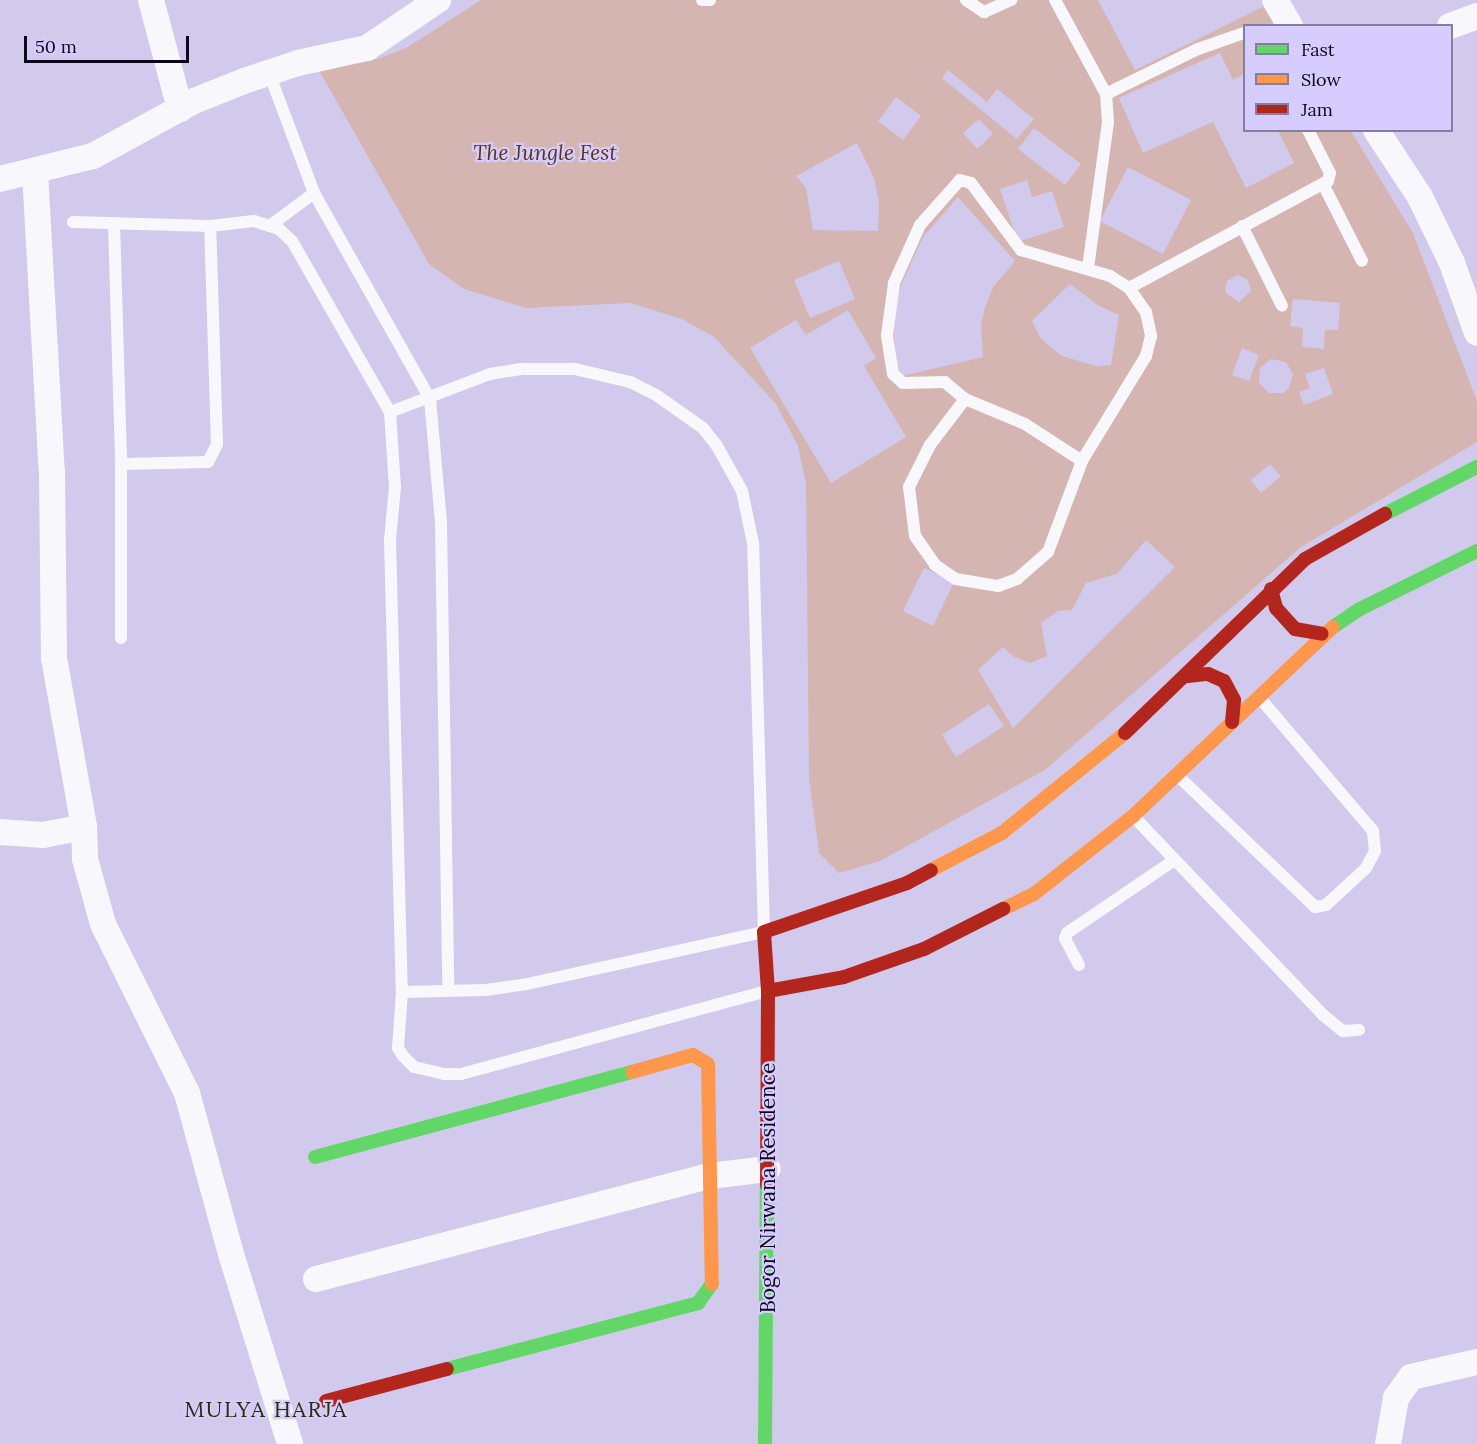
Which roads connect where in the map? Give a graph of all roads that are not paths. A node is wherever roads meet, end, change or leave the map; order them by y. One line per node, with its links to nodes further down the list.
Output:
1 (151, 0): 13 (street)
2 (438, 0): 11 (street)
3 (702, 0): 4 (lane)
4 (710, 0)
5 (966, 0): 6 (lane)
6 (1011, 0)
7 (1055, 0): 12 (lane)
8 (1477, 16): 9 (street)
9 (1453, 25)
10 (1243, 34): 12 (lane)
11 (269, 73): 13 (street); 19 (lane)
12 (1106, 94): 26 (lane)
13 (180, 109): 16 (street)
14 (1309, 132): 18 (lane)
15 (1377, 132): 29 (street)
16 (35, 172): 17 (street); 45 (street)
17 (0, 179)
18 (1323, 184): 24 (lane); 25 (lane)
19 (314, 193): 22 (lane); 30 (lane)
20 (73, 222): 21 (lane)
21 (114, 223): 23 (lane); 34 (lane)
22 (271, 225): 23 (lane); 32 (lane)
23 (210, 226): 34 (lane)
24 (1242, 226): 27 (lane); 28 (lane)
25 (1362, 261)
26 (1088, 268): 27 (lane); 31 (lane)
27 (1129, 288): 33 (lane)
28 (1282, 306)
29 (1477, 333)
30 (430, 399): 32 (lane); 48 (lane); 50 (lane)
31 (965, 399): 33 (lane); 33 (lane)
32 (390, 412): 52 (lane)
33 (1082, 461)
34 (121, 464): 39 (lane)
35 (1477, 467): 37 (street)
36 (1477, 551): 38 (street)
37 (1271, 589): 38 (street); 40 (street)
38 (1322, 634): 41 (street)
39 (121, 638)
40 (1188, 676): 42 (street); 48 (street)
41 (1257, 695): 42 (street); 43 (lane)
42 (1232, 722): 43 (street)
43 (1178, 775): 44 (street)
44 (1133, 816): 47 (lane); 51 (street)
45 (84, 827): 46 (street); 60 (street)
46 (0, 832)
47 (1173, 861): 49 (lane); 53 (lane)
48 (764, 932): 50 (lane); 51 (street, Bogor Nirwana Residence)
49 (1079, 964)
50 (448, 989): 52 (lane)
51 (768, 991): 52 (lane); 55 (street, Bogor Nirwana Residence)
52 (402, 992)
53 (1359, 1030)
54 (315, 1157): 56 (street)
55 (768, 1169): 56 (street); 61 (street, Bogor Nirwana Residence)
56 (710, 1176): 57 (street); 59 (street)
57 (316, 1279)
58 (1477, 1362): 62 (street)
59 (326, 1401)
60 (290, 1444)
61 (765, 1444)
62 (1388, 1444)

